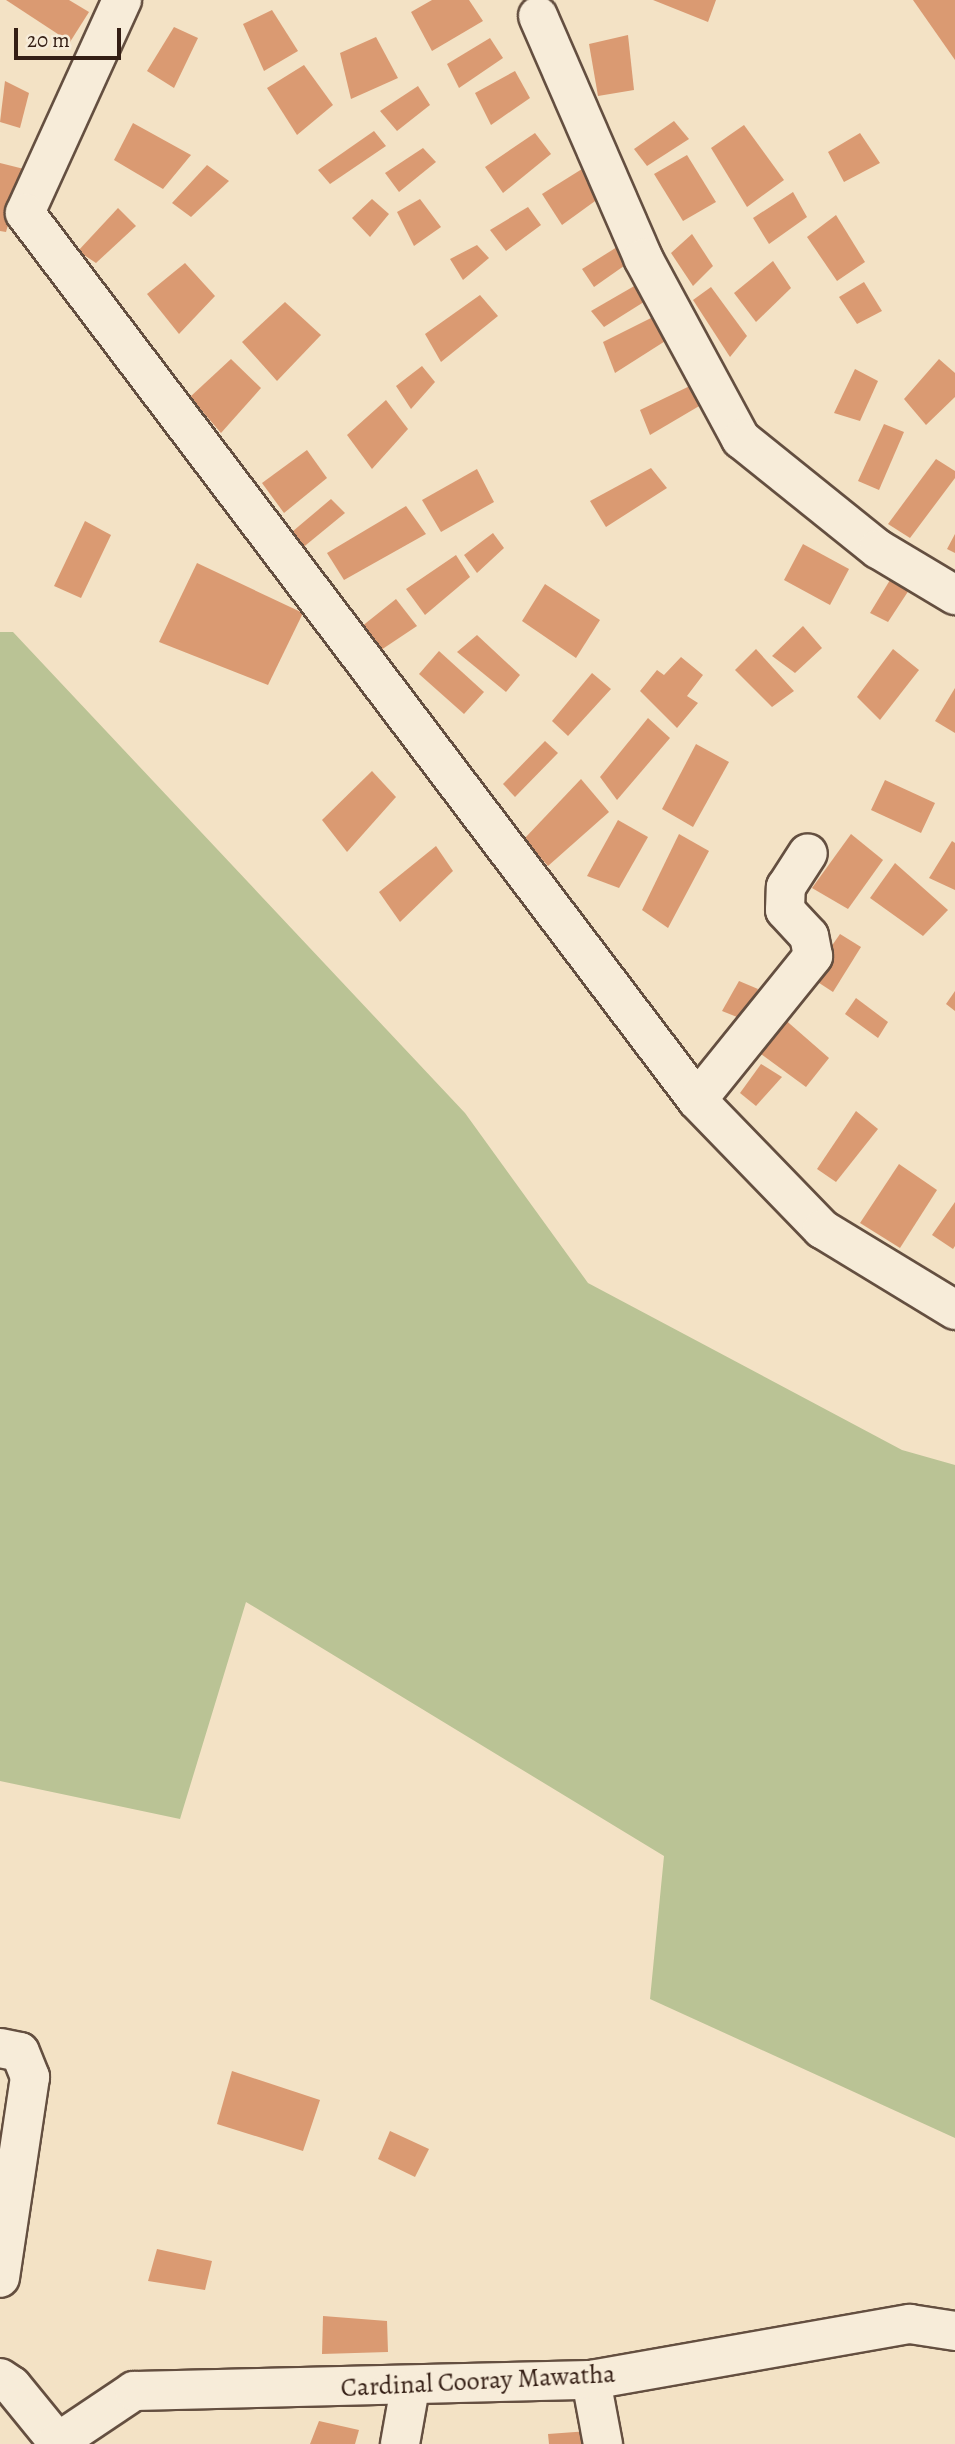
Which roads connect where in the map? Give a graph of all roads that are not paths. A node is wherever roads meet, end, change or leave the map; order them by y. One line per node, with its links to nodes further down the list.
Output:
1 (122, 0): 5 (street)
2 (538, 5): 3 (street)
3 (955, 596)
4 (808, 853): 5 (street)
5 (697, 1100): 6 (street)
6 (955, 1310)
7 (0, 2048): 8 (street)
8 (0, 2278)
9 (955, 2331): 11 (street, Cardinal Cooray Mawatha)
10 (0, 2378): 13 (street)
11 (591, 2380): 12 (street, Cardinal Cooray Mawatha); 15 (street)
12 (410, 2388): 13 (street, Cardinal Cooray Mawatha); 14 (street)
13 (56, 2442)
14 (400, 2444)
15 (603, 2444)

